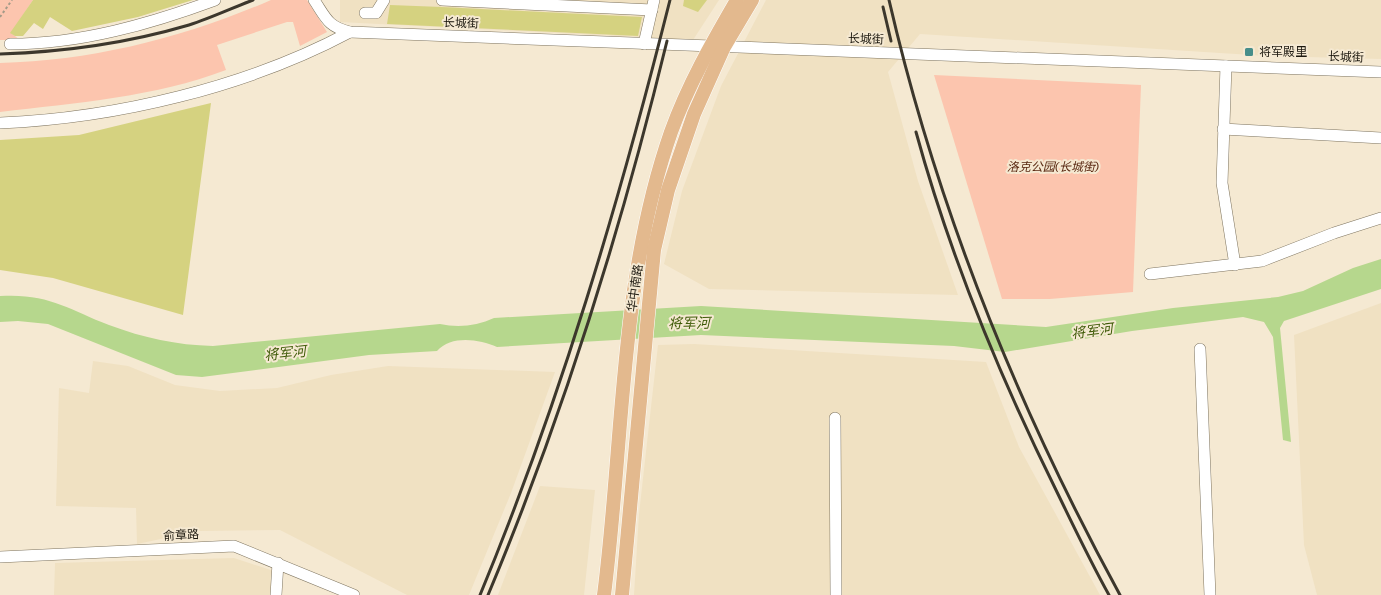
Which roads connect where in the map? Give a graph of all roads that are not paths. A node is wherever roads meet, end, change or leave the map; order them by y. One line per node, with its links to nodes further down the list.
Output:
1 (314, 0): 13 (street)
2 (384, 0): 12 (street)
3 (442, 0): 4 (street)
4 (457, 0): 8 (street)
5 (737, 0): 16 (main road, 华中南路)
6 (752, 0): 17 (main road, 华中南路)
7 (206, 1): 14 (street)
8 (506, 1): 9 (street)
9 (552, 3): 10 (street)
10 (601, 4): 11 (street)
11 (653, 5): 15 (street)
12 (365, 13)
13 (350, 32): 15 (street, 长城街); 20 (street)
14 (10, 44)
15 (644, 44): 16 (street, 长城街)
16 (709, 47): 17 (street, 长城街); 32 (main road, 华中南路)
17 (724, 47): 18 (street, 长城街); 33 (main road, 华中南路)
18 (1226, 66): 19 (street, 长城街); 21 (street)
19 (1381, 72)
20 (0, 124)
21 (1223, 129): 22 (street); 24 (street)
22 (1381, 138)
23 (1381, 218): 24 (street)
24 (1235, 265): 25 (street)
25 (1150, 274)
26 (1200, 349): 35 (street)
27 (835, 418): 34 (street)
28 (0, 558): 29 (street, 俞章路)
29 (278, 563): 30 (street); 31 (street, 俞章路)
30 (276, 595)
31 (354, 595)
32 (604, 595)
33 (622, 595)
34 (836, 595)
35 (1210, 595)

